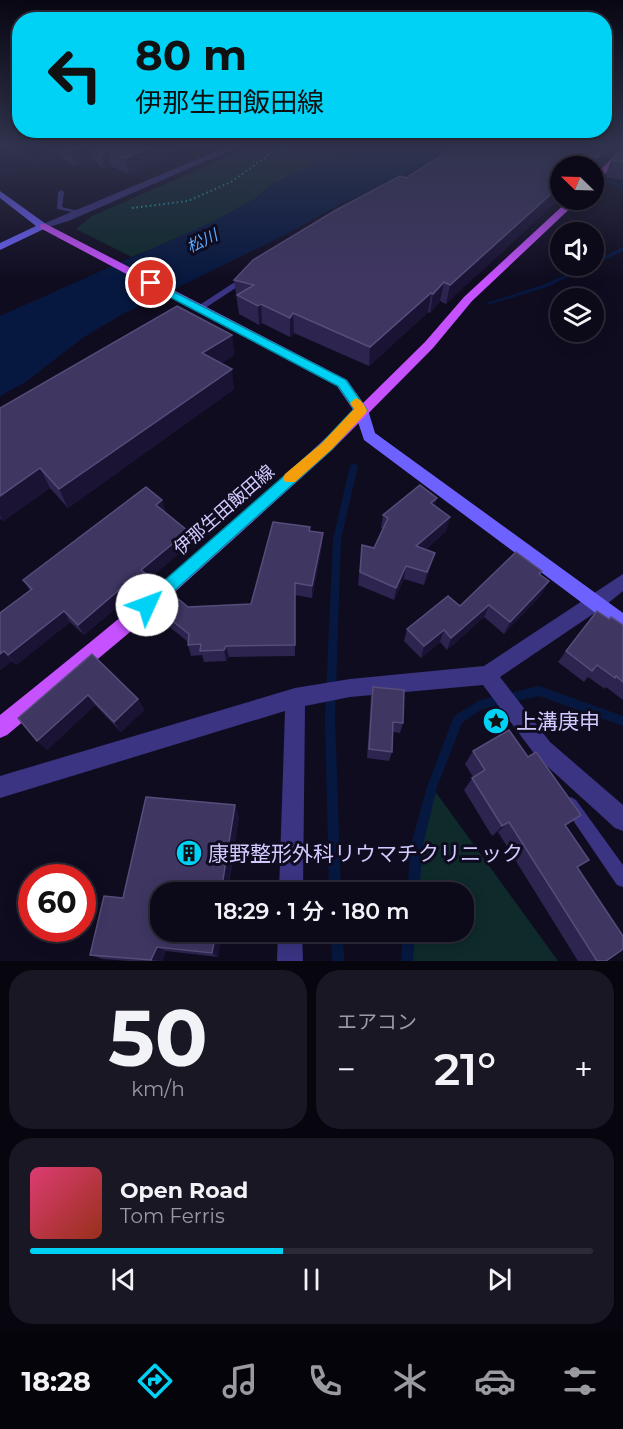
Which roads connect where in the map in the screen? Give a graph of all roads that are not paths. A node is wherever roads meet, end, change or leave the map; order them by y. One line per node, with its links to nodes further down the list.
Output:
1 (136, 189): 5 (street)
2 (61, 192): 5 (lane)
3 (0, 194): 6 (street)
4 (563, 210): 10 (main road, 伊那生田飯田線)
5 (80, 213): 6 (street)
6 (43, 226): 7 (street); 9 (main road)
7 (0, 248)
8 (254, 273): 9 (lane)
9 (195, 306): 10 (main road)
10 (361, 410): 12 (street); 16 (main road, 伊那生田飯田線)
11 (623, 581): 12 (street)
12 (596, 603): 13 (street); 14 (street)
13 (623, 623)
14 (491, 680): 15 (street); 17 (street)
15 (303, 697): 18 (street); 21 (street)
16 (0, 728)
17 (543, 749): 19 (street); 20 (lane)
18 (0, 787)
19 (623, 819)
20 (623, 879)
21 (292, 882)
22 (290, 942): 23 (street)
23 (290, 961)

